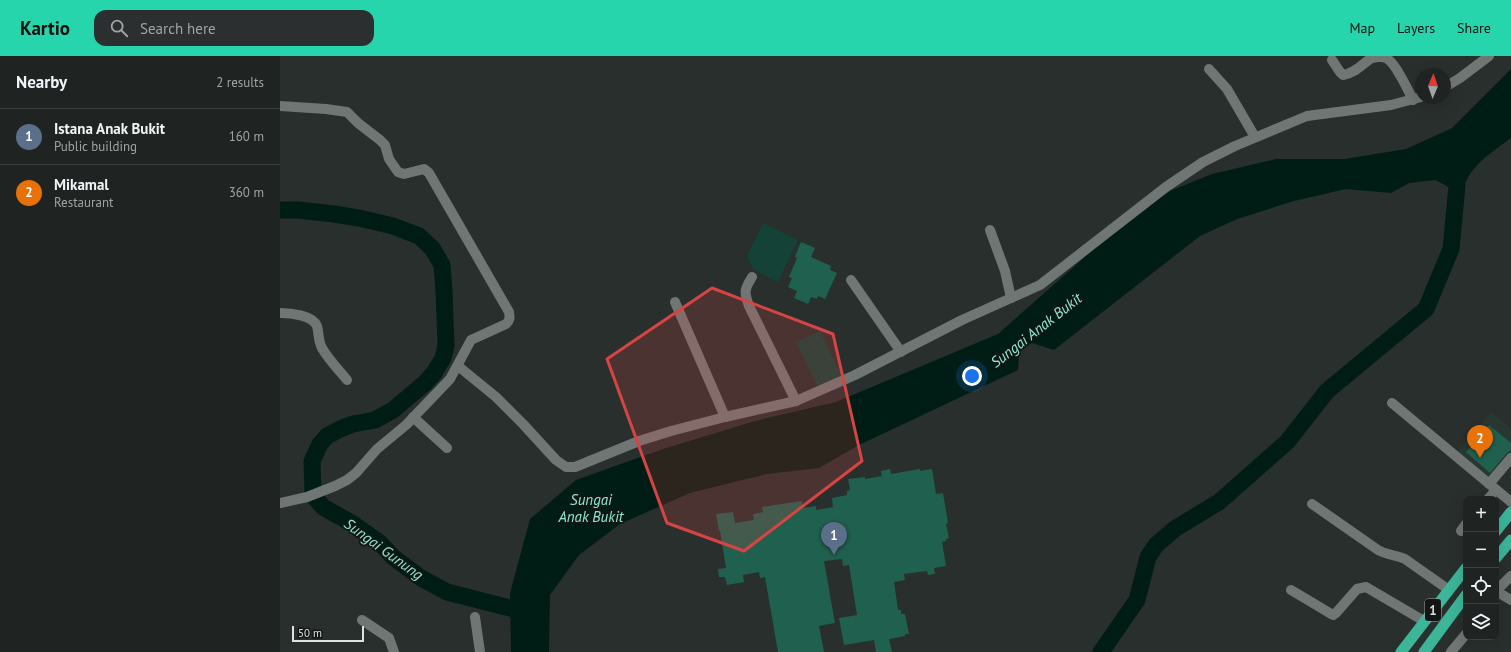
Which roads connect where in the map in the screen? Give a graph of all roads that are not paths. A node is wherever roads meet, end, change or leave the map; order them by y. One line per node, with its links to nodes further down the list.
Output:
1 (1484, 58): 4 (street)
2 (1332, 60): 5 (street)
3 (1209, 68): 8 (street)
4 (1451, 83)
5 (1415, 95)
6 (1415, 99): 8 (street)
7 (280, 106): 16 (street)
8 (1255, 137): 12 (street)
9 (990, 230): 12 (street)
10 (752, 277): 18 (street)
11 (851, 280): 15 (street)
12 (1012, 298): 15 (street)
13 (675, 302): 20 (street)
14 (280, 313): 17 (street)
15 (901, 352): 18 (street)
16 (458, 366): 20 (street); 21 (street)
17 (347, 380)
18 (796, 401): 20 (street)
19 (1392, 403): 24 (street)
20 (725, 416)
21 (413, 417): 22 (street); 27 (street)
22 (447, 448)
23 (1511, 458): 24 (street)
24 (1492, 487): 25 (street); 26 (street)
25 (1489, 496)
26 (1511, 502)
27 (280, 503)
28 (1312, 504): 36 (street)
29 (1511, 512): 30 (highway)
30 (1499, 527)
31 (1511, 540): 32 (highway)
32 (1499, 554)
33 (1463, 572): 36 (highway, 1)
34 (1511, 576): 37 (street)
35 (1291, 590): 43 (street)
36 (1448, 590): 43 (highway, 1)
37 (1499, 591)
38 (1499, 594): 40 (street)
39 (1463, 599): 48 (highway, 1)
40 (1511, 600)
41 (475, 617): 46 (street)
42 (362, 620): 45 (street)
43 (1424, 621): 47 (highway, 1)
44 (1463, 638): 49 (street)
45 (394, 652)
46 (480, 652)
47 (1401, 652)
48 (1424, 652)
49 (1451, 652)

